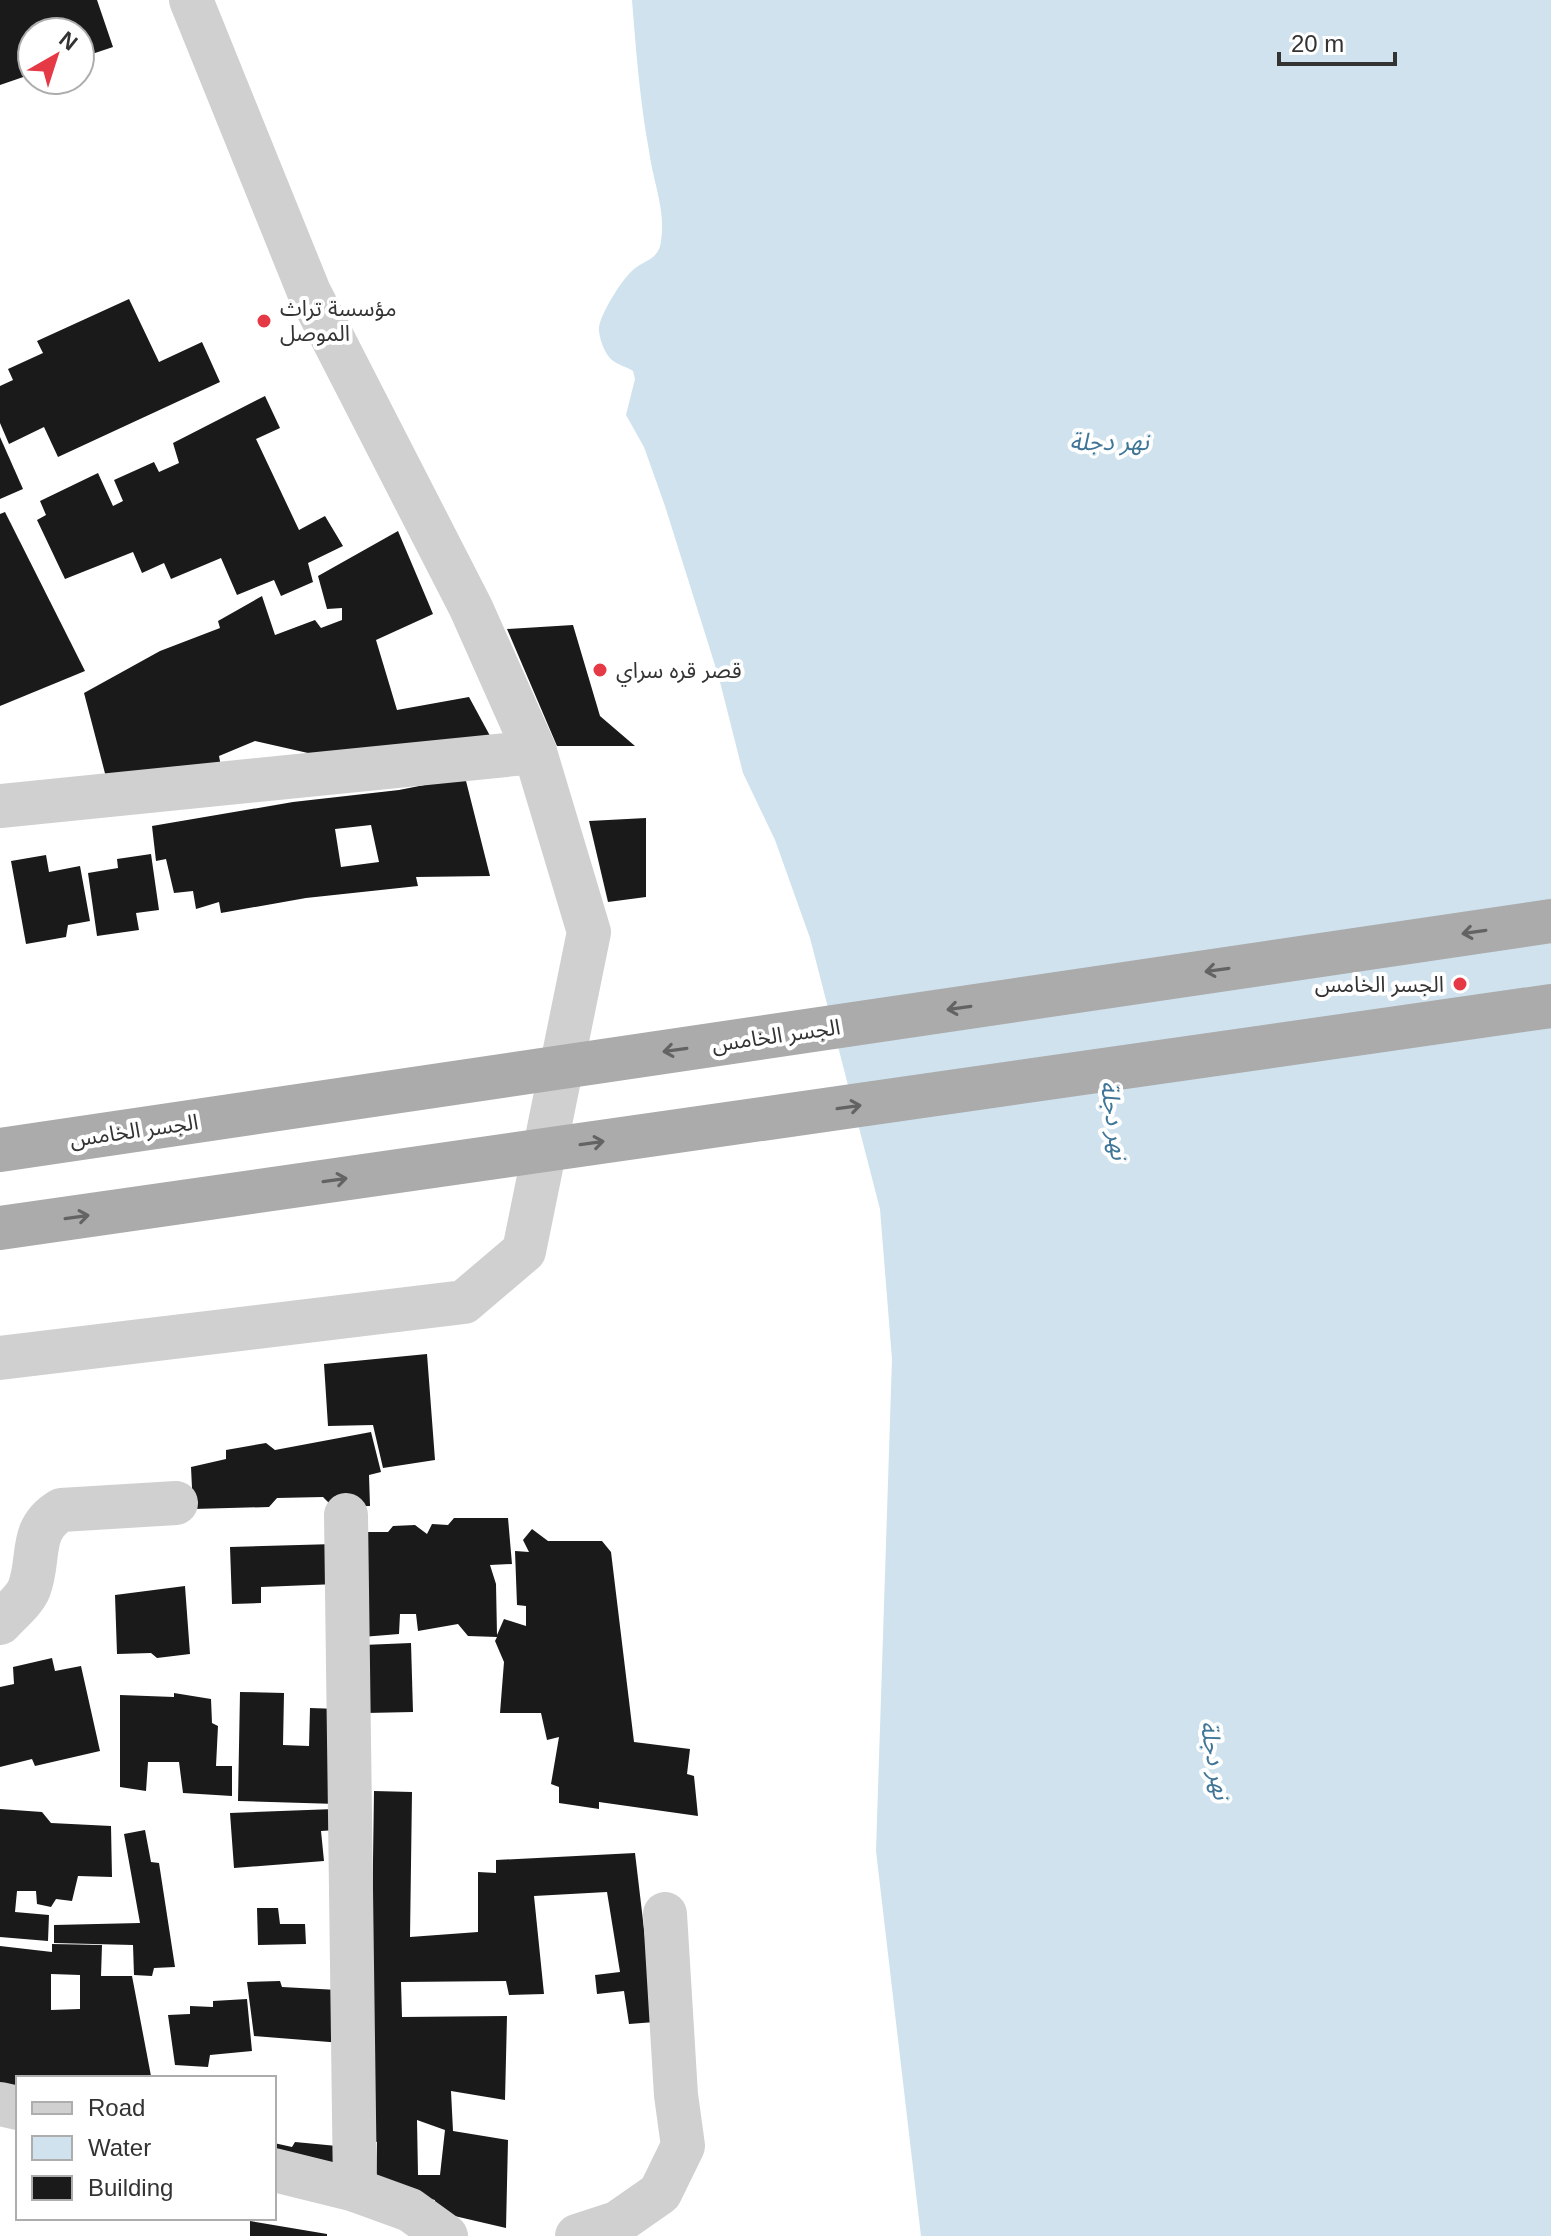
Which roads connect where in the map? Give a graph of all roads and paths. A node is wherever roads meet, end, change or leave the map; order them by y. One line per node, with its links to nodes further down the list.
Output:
1 (191, 0): 2 (street)
2 (535, 752): 3 (street); 8 (street)
3 (0, 806)
4 (1551, 921): 6 (main road, الجسر الخامس, one-way to 6, bridge)
5 (1551, 1006): 7 (main road, one-way to 5, bridge)
6 (0, 1150)
7 (0, 1228)
8 (0, 1358)
9 (176, 1503): 11 (street)
10 (346, 1515): 14 (street)
11 (0, 1623)
12 (665, 1914): 16 (street)
13 (276, 2170): 14 (street)
14 (355, 2190): 15 (street)
15 (446, 2236)
16 (577, 2236)

